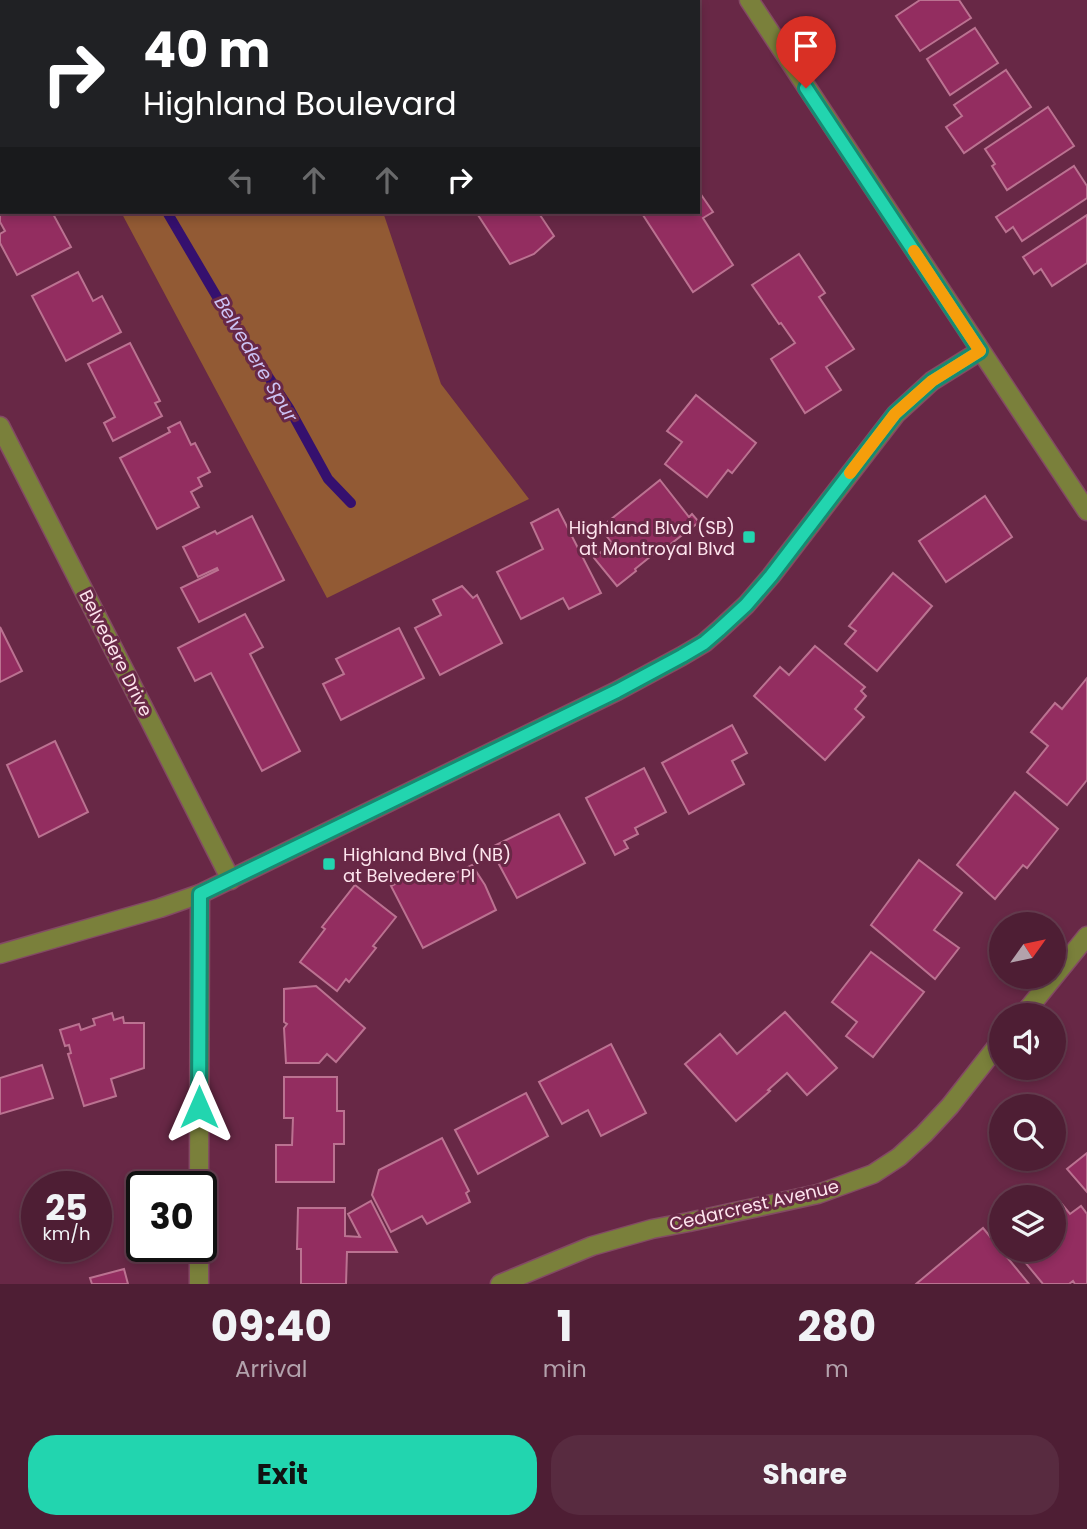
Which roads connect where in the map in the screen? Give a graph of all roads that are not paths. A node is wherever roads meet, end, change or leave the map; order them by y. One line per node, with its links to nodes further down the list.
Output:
1 (748, 0): 2 (street)
2 (980, 351): 4 (street); 5 (street)
3 (0, 426): 5 (street, Belvedere Drive)
4 (1087, 511)
5 (231, 880): 6 (street)
6 (200, 894): 8 (street); 11 (street)
7 (1087, 936): 9 (street)
8 (0, 954)
9 (1033, 1003)
10 (989, 1056): 14 (street, Cedarcrest Avenue)
11 (199, 1171)
12 (199, 1262): 13 (street)
13 (199, 1284)
14 (500, 1284)

